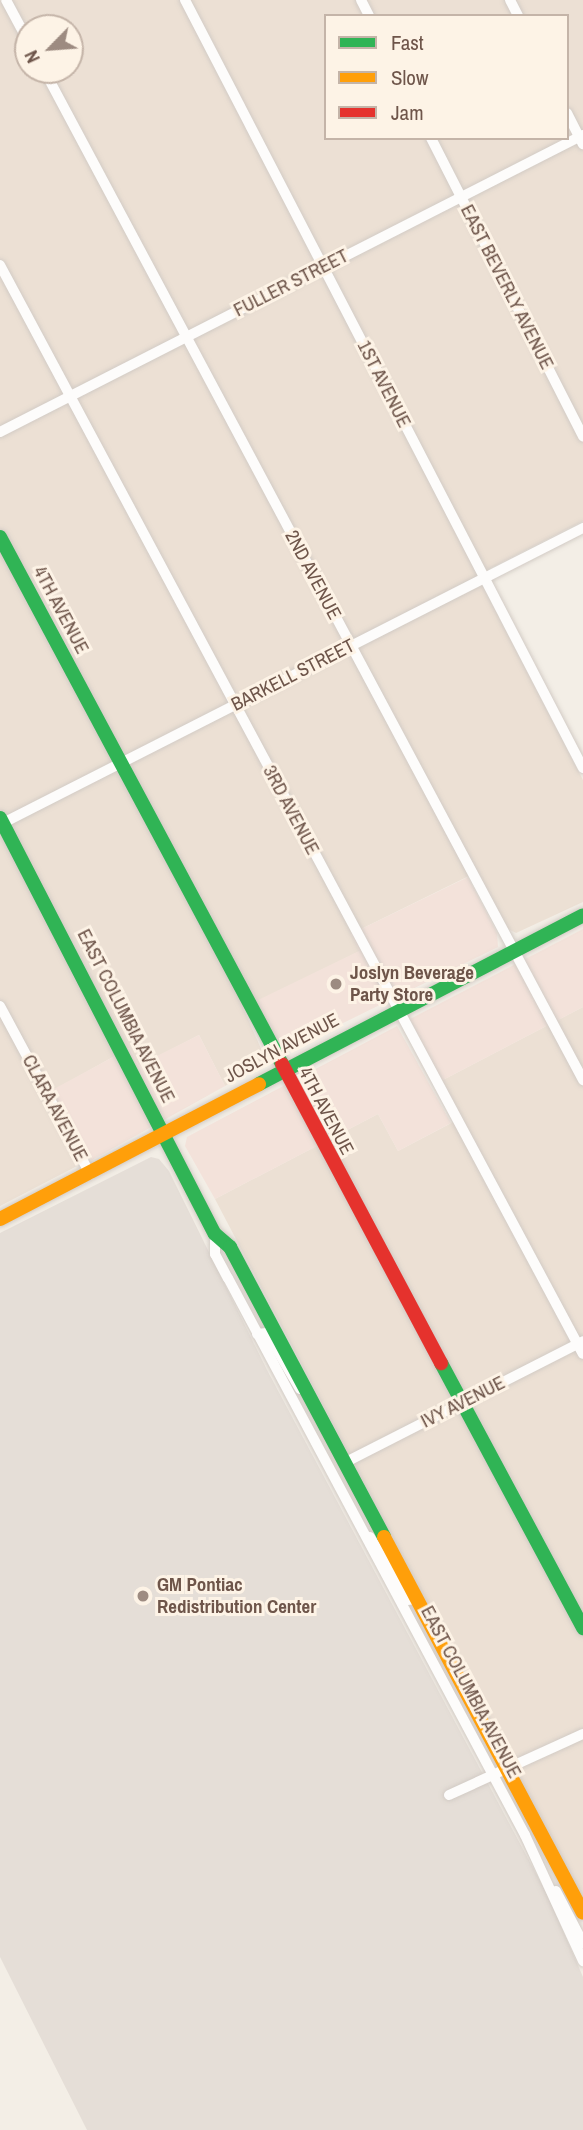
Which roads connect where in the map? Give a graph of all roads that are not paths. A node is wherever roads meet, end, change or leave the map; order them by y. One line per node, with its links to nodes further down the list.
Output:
1 (185, 0): 8 (street, 1ST AVENUE)
2 (51, 84): 9 (street, 2ND AVENUE)
3 (569, 116): 4 (street)
4 (582, 139): 6 (street, FULLER STREET)
5 (432, 140): 6 (street, EAST BEVERLY AVENUE)
6 (461, 197): 8 (street, FULLER STREET); 12 (street, EAST BEVERLY AVENUE)
7 (0, 265): 10 (street, 3RD AVENUE)
8 (324, 267): 9 (street, FULLER STREET); 15 (street, 1ST AVENUE)
9 (186, 337): 10 (street, FULLER STREET); 16 (street, 2ND AVENUE)
10 (70, 396): 11 (street, FULLER STREET); 17 (street, 3RD AVENUE)
11 (0, 432)
12 (583, 436)
13 (583, 528): 15 (street, BARKELL STREET)
14 (0, 537): 18 (street, 4TH AVENUE)
15 (485, 578): 16 (street, BARKELL STREET); 19 (street, 1ST AVENUE)
16 (351, 646): 17 (street, BARKELL STREET); 22 (street, 2ND AVENUE)
17 (235, 705): 18 (street, BARKELL STREET); 24 (street, 3RD AVENUE)
18 (121, 763): 20 (street, BARKELL STREET); 25 (street, 4TH AVENUE)
19 (583, 768)
20 (1, 820): 27 (street, EAST COLUMBIA AVENUE)
21 (583, 915): 22 (street, JOSLYN AVENUE)
22 (513, 950): 24 (street, JOSLYN AVENUE); 26 (street, 2ND AVENUE)
23 (0, 1006): 28 (street, CLARA AVENUE)
24 (397, 1010): 25 (street, JOSLYN AVENUE); 32 (street, 3RD AVENUE)
25 (282, 1069): 27 (street, JOSLYN AVENUE); 34 (street, 4TH AVENUE)
26 (583, 1080)
27 (165, 1133): 28 (street, JOSLYN AVENUE); 30 (street, EAST COLUMBIA AVENUE)
28 (90, 1174): 29 (street, JOSLYN AVENUE)
29 (0, 1219)
30 (215, 1234): 31 (street, EAST COLUMBIA AVENUE); 35 (street, EAST COLUMBIA AVENUE)
31 (257, 1334): 35 (street, EAST COLUMBIA AVENUE); 37 (street, EAST COLUMBIA AVENUE)
32 (580, 1342): 33 (street, 3RD AVENUE); 34 (street, IVY AVENUE)
33 (583, 1354)
34 (462, 1403): 36 (street, IVY AVENUE); 39 (street, 4TH AVENUE)
35 (317, 1412): 36 (street, EAST COLUMBIA AVENUE)
36 (344, 1463): 38 (street, EAST COLUMBIA AVENUE)
37 (358, 1524): 38 (street, EAST COLUMBIA AVENUE); 42 (street, EAST COLUMBIA AVENUE)
38 (417, 1600): 41 (street, EAST COLUMBIA AVENUE)
39 (583, 1628)
40 (583, 1734): 41 (street)
41 (509, 1770): 42 (street); 45 (street, EAST COLUMBIA AVENUE)
42 (493, 1775): 43 (street); 44 (street, EAST COLUMBIA AVENUE)
43 (449, 1796)
44 (547, 1880): 46 (street, EAST COLUMBIA AVENUE); 47 (street, EAST COLUMBIA AVENUE)
45 (583, 1913)
46 (583, 1942)
47 (583, 1961)

